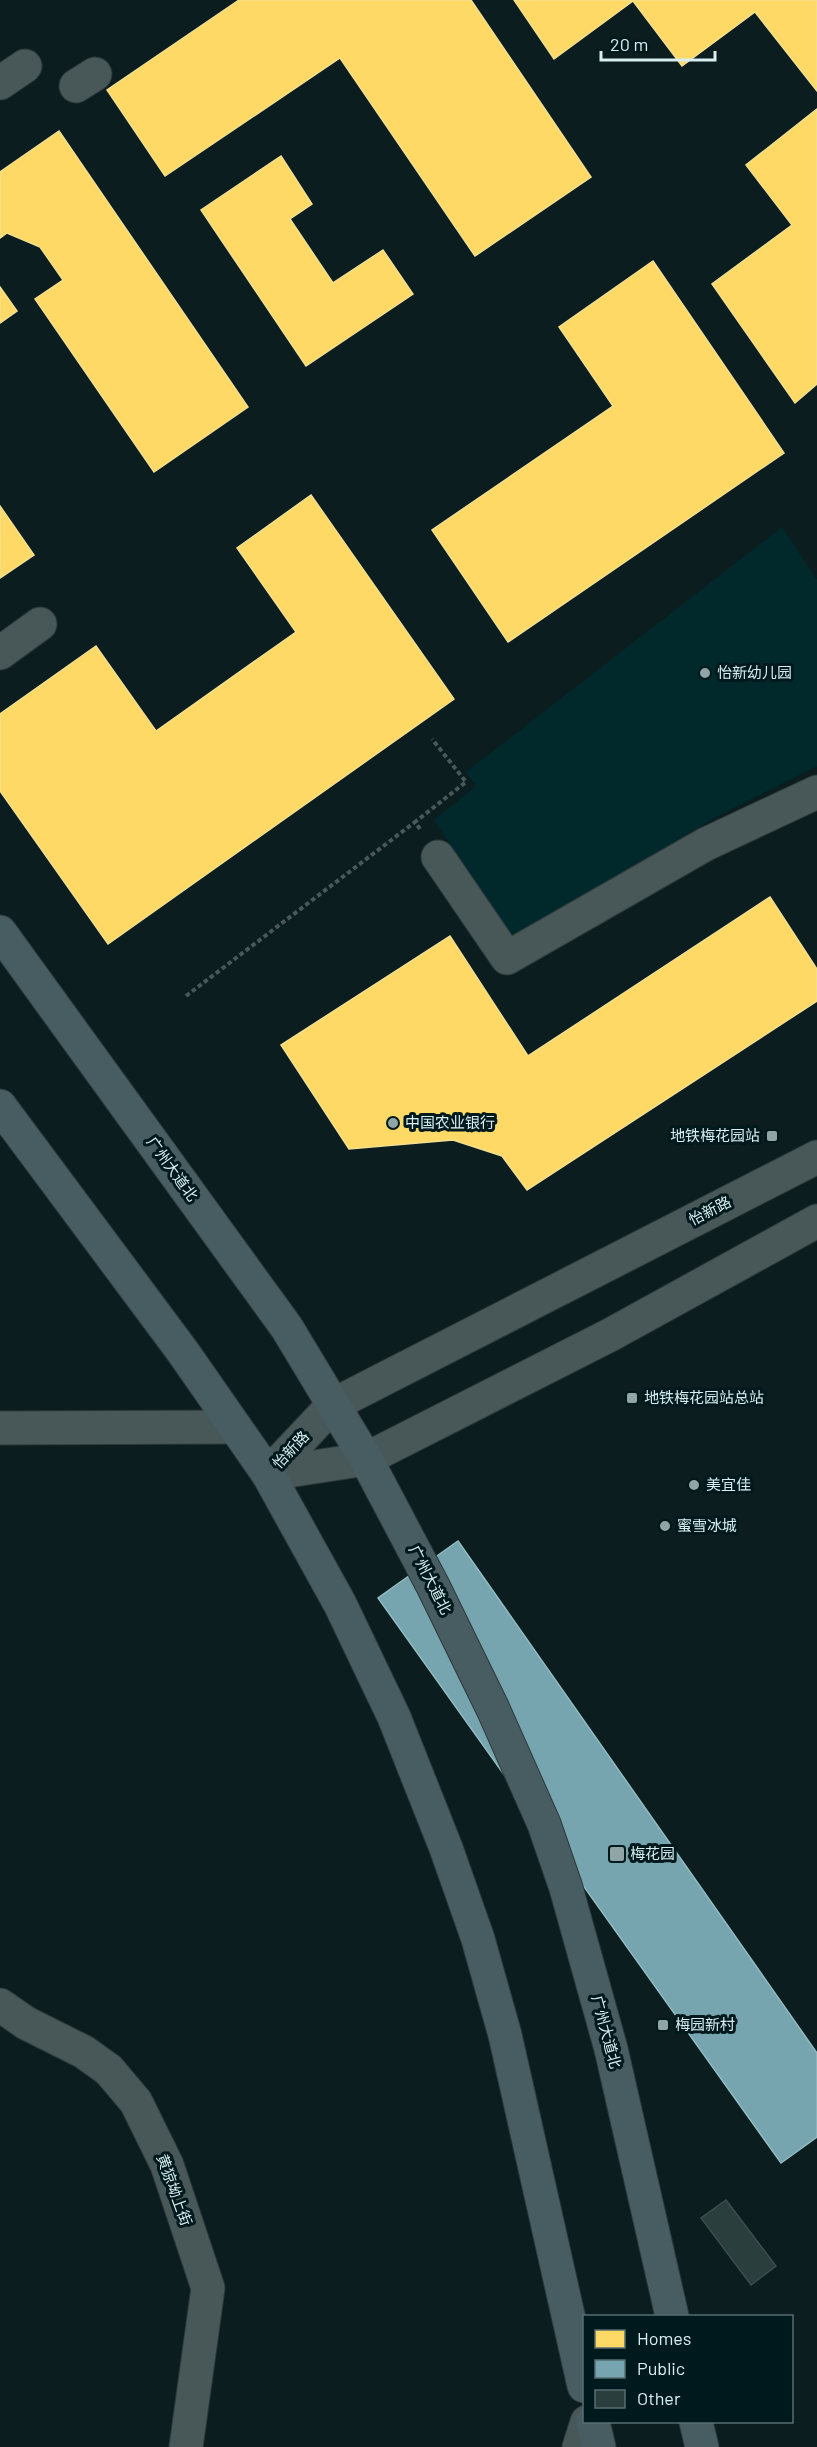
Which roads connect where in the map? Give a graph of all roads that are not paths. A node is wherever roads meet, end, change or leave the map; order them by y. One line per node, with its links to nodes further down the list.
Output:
1 (40, 624): 2 (street)
2 (0, 653)
3 (817, 792): 4 (street)
4 (438, 857)
5 (0, 932): 9 (highway, 广州大道北)
6 (0, 1106): 10 (highway)
7 (817, 1157): 9 (street, 怡新路)
8 (817, 1221): 12 (street, 怡新路)
9 (333, 1405): 12 (highway, 广州大道北); 13 (street, 怡新路)
10 (236, 1427): 11 (street); 13 (highway)
11 (0, 1428)
12 (366, 1459): 13 (street, 怡新路); 15 (highway, 广州大道北)
13 (268, 1474): 16 (highway)
14 (0, 2005): 20 (street, 黄猄坳上街)
15 (672, 2315)
16 (583, 2377)
17 (586, 2423): 21 (street)
18 (593, 2423): 22 (highway)
19 (696, 2423): 23 (highway)
20 (186, 2447)
21 (579, 2447)
22 (598, 2447)
23 (702, 2447)

